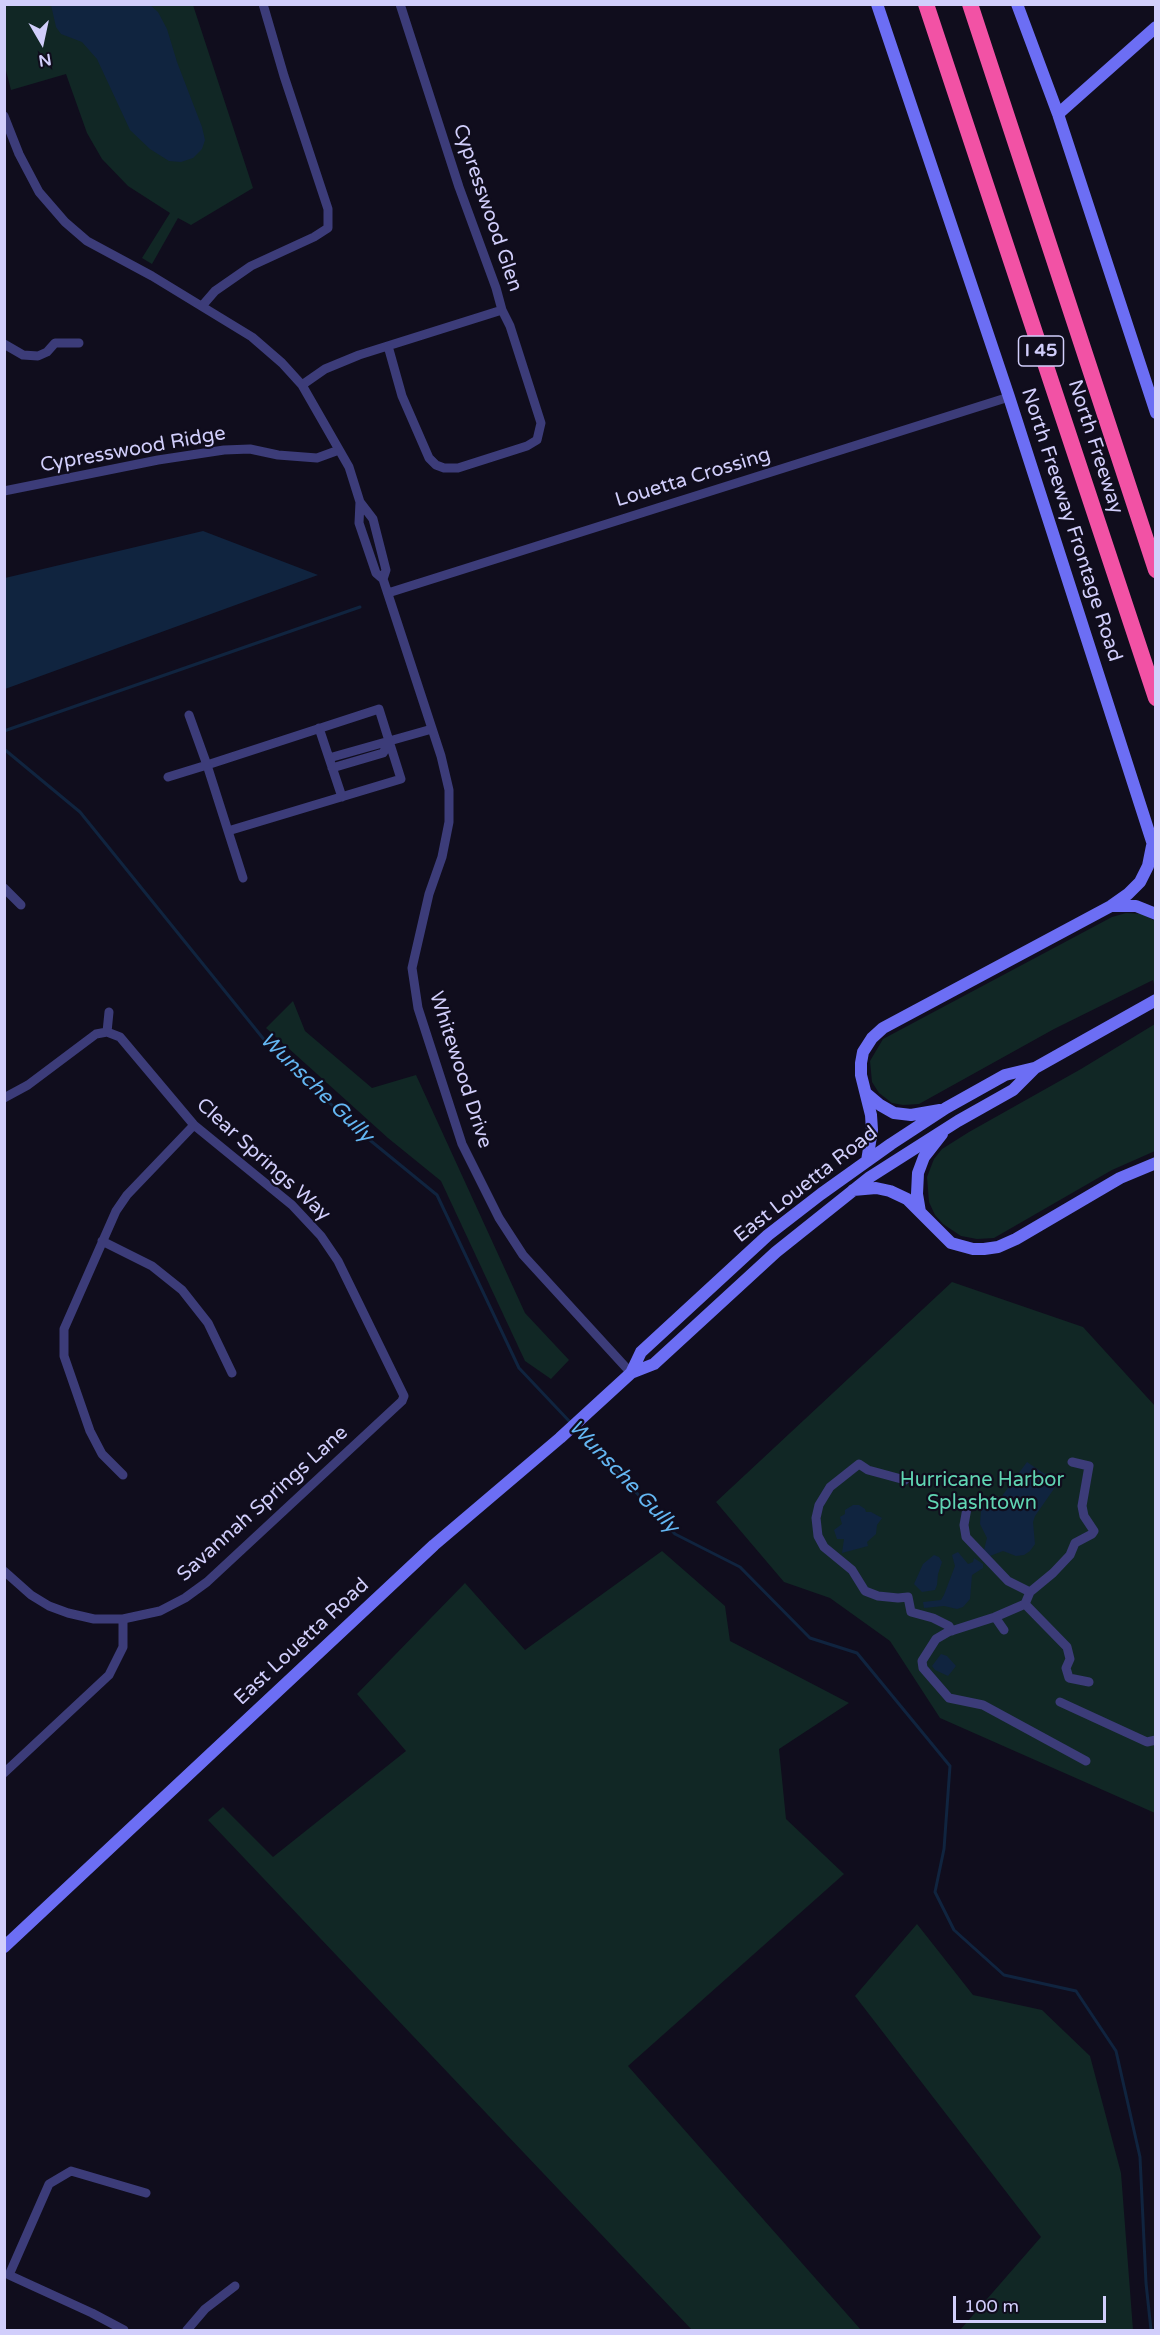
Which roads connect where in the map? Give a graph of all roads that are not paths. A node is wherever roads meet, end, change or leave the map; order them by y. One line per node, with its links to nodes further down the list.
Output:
1 (263, 4): 10 (street)
2 (400, 4): 11 (street, Cypresswood Glen)
3 (877, 4): 16 (main road, North Freeway Frontage Road)
4 (926, 4): 26 (highway, North Freeway / I 45)
5 (970, 4): 23 (highway, North Freeway / I 45)
6 (1017, 4): 8 (main road)
7 (1155, 27): 8 (main road)
8 (1058, 114): 17 (main road)
9 (4, 116): 10 (street)
10 (202, 306): 15 (street)
11 (502, 310): 14 (street); 14 (street, Cypresswood Glen)
12 (79, 343): 13 (street)
13 (4, 344)
14 (388, 346): 15 (street)
15 (302, 385): 18 (street)
16 (1009, 397): 25 (street, Louetta Crossing); 37 (main road, North Freeway Frontage Road)
17 (1155, 413)
18 (339, 450): 19 (street, Cypresswood Ridge); 20 (street)
19 (4, 491)
20 (360, 502): 21 (street); 22 (street)
21 (377, 538): 22 (street); 24 (street)
22 (365, 541): 24 (street)
23 (1155, 570)
24 (383, 579): 25 (street, Whitewood Drive)
25 (387, 593): 29 (street, Whitewood Drive)
26 (1155, 698)
27 (189, 715): 32 (street)
28 (319, 728): 30 (street); 31 (street); 32 (street)
29 (432, 729): 30 (street); 60 (street, Whitewood Drive)
30 (390, 742): 31 (street); 33 (street); 35 (street)
31 (329, 758): 33 (street)
32 (207, 765): 34 (street); 36 (street)
33 (332, 768): 35 (street)
34 (168, 777)
35 (340, 793): 36 (street)
36 (228, 831): 38 (street)
37 (1154, 849): 41 (main road)
38 (243, 878)
39 (4, 888): 40 (street)
40 (21, 905)
41 (1111, 906): 42 (main road); 47 (main road)
42 (1155, 914)
43 (1155, 1000): 46 (main road, East Louetta Road)
44 (109, 1012): 45 (street)
45 (107, 1032): 48 (street); 50 (street, Clear Springs Way)
46 (1035, 1068): 49 (main road, East Louetta Road); 51 (main road, East Louetta Road)
47 (867, 1094): 49 (main road); 52 (main road)
48 (4, 1098)
49 (946, 1108): 52 (main road, East Louetta Road)
50 (194, 1125): 57 (street); 61 (street, Clear Springs Way)
51 (947, 1128): 54 (main road, East Louetta Road); 55 (main road)
52 (867, 1161): 56 (main road, East Louetta Road)
53 (1155, 1163): 55 (main road)
54 (853, 1190): 55 (main road); 58 (main road, East Louetta Road)
55 (920, 1212)
56 (791, 1217): 58 (main road); 60 (main road, East Louetta Road)
57 (102, 1241): 59 (street); 63 (street)
58 (787, 1243): 60 (main road, East Louetta Road)
59 (232, 1373)
60 (631, 1373): 78 (main road, East Louetta Road)
61 (404, 1397): 70 (street, Savannah Springs Lane)
62 (1072, 1462): 67 (street)
63 (123, 1474)
64 (905, 1480): 72 (street)
65 (967, 1508): 67 (street)
66 (4, 1571): 70 (street, Savannah Springs Lane)
67 (1030, 1592): 68 (street)
68 (1025, 1604): 69 (street); 73 (street)
69 (995, 1617): 71 (street); 72 (street)
70 (123, 1619): 77 (street)
71 (1004, 1630)
72 (952, 1631): 76 (street)
73 (1089, 1682)
74 (1060, 1702): 75 (street)
75 (1155, 1740)
76 (1086, 1761)
77 (4, 1773)
78 (4, 1947)
79 (146, 2193): 81 (street)
80 (235, 2286): 82 (street)
81 (124, 2331)
82 (188, 2331)

